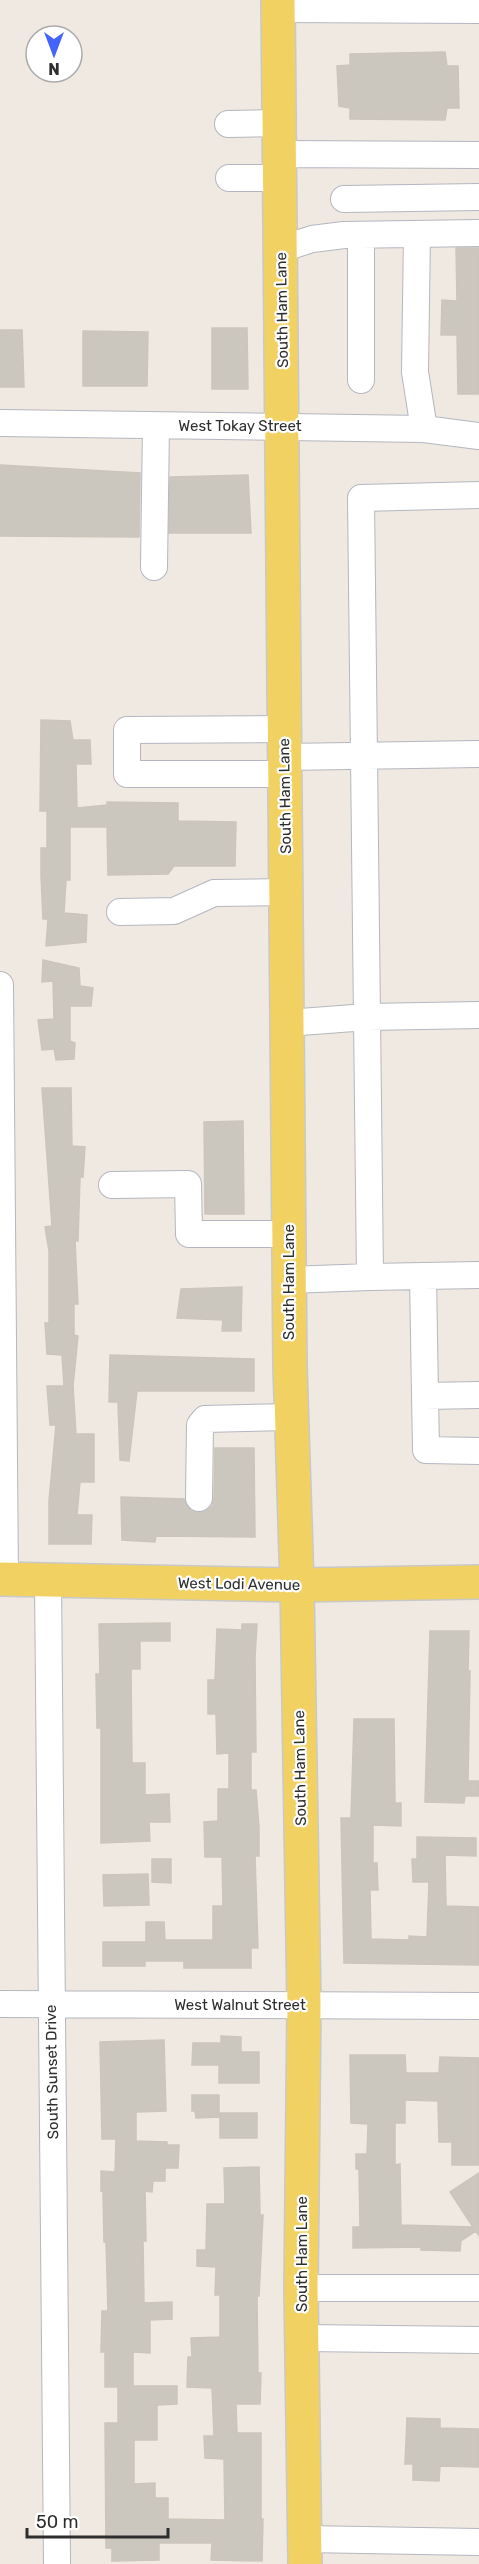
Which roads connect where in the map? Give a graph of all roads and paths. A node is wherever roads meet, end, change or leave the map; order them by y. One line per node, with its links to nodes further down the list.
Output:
1 (278, 4): 2 (street); 4 (main road, South Ham Lane)
2 (479, 9)
3 (228, 124): 4 (street)
4 (280, 151): 5 (street); 6 (street); 12 (main road, South Ham Lane)
5 (479, 154)
6 (229, 178)
7 (479, 197): 8 (street)
8 (344, 199)
9 (479, 233): 10 (street)
10 (417, 234): 11 (street); 17 (street)
11 (353, 235): 12 (street); 13 (street)
12 (281, 249): 16 (main road, South Ham Lane)
13 (361, 380)
14 (0, 423): 15 (street, West Tokay Street)
15 (156, 426): 16 (street, West Tokay Street); 20 (street)
16 (283, 426): 17 (street, West Tokay Street); 21 (main road, South Ham Lane)
17 (424, 429): 18 (street, West Tokay Street)
18 (479, 436)
19 (479, 495): 23 (street)
20 (154, 567)
21 (285, 753): 21 (street); 23 (street); 24 (main road, South Ham Lane)
22 (479, 754): 23 (street)
23 (364, 755): 28 (street)
24 (286, 892): 25 (street); 29 (main road, South Ham Lane)
25 (120, 912)
26 (0, 985): 41 (street)
27 (479, 1015): 28 (street)
28 (367, 1017): 29 (street); 34 (street)
29 (287, 1023): 31 (main road, South Ham Lane)
30 (112, 1185): 31 (street)
31 (289, 1234): 35 (main road, South Ham Lane)
32 (479, 1275): 33 (street)
33 (423, 1276): 34 (street); 37 (street)
34 (370, 1277): 35 (street)
35 (289, 1280): 38 (main road, South Ham Lane)
36 (479, 1395): 37 (street)
37 (425, 1396): 39 (street)
38 (291, 1417): 40 (street); 44 (main road, South Ham Lane)
39 (479, 1451)
40 (199, 1498)
41 (2, 1579): 42 (main road, West Lodi Avenue)
42 (48, 1580): 44 (main road, West Lodi Avenue); 45 (street, South Sunset Drive)
43 (479, 1582): 44 (main road, West Lodi Avenue)
44 (297, 1585): 47 (main road, South Ham Lane)
45 (51, 2003): 46 (street, West Walnut Street); 47 (street, West Walnut Street); 55 (street, South Sunset Drive)
46 (0, 2004)
47 (304, 2005): 48 (street, West Walnut Street); 49 (main road, South Ham Lane)
48 (479, 2006)
49 (301, 2288): 50 (street); 51 (main road, South Ham Lane)
50 (479, 2288)
51 (302, 2338): 52 (street); 54 (main road, South Ham Lane)
52 (479, 2340)
53 (479, 2542): 54 (street)
54 (305, 2552)
55 (57, 2564)

